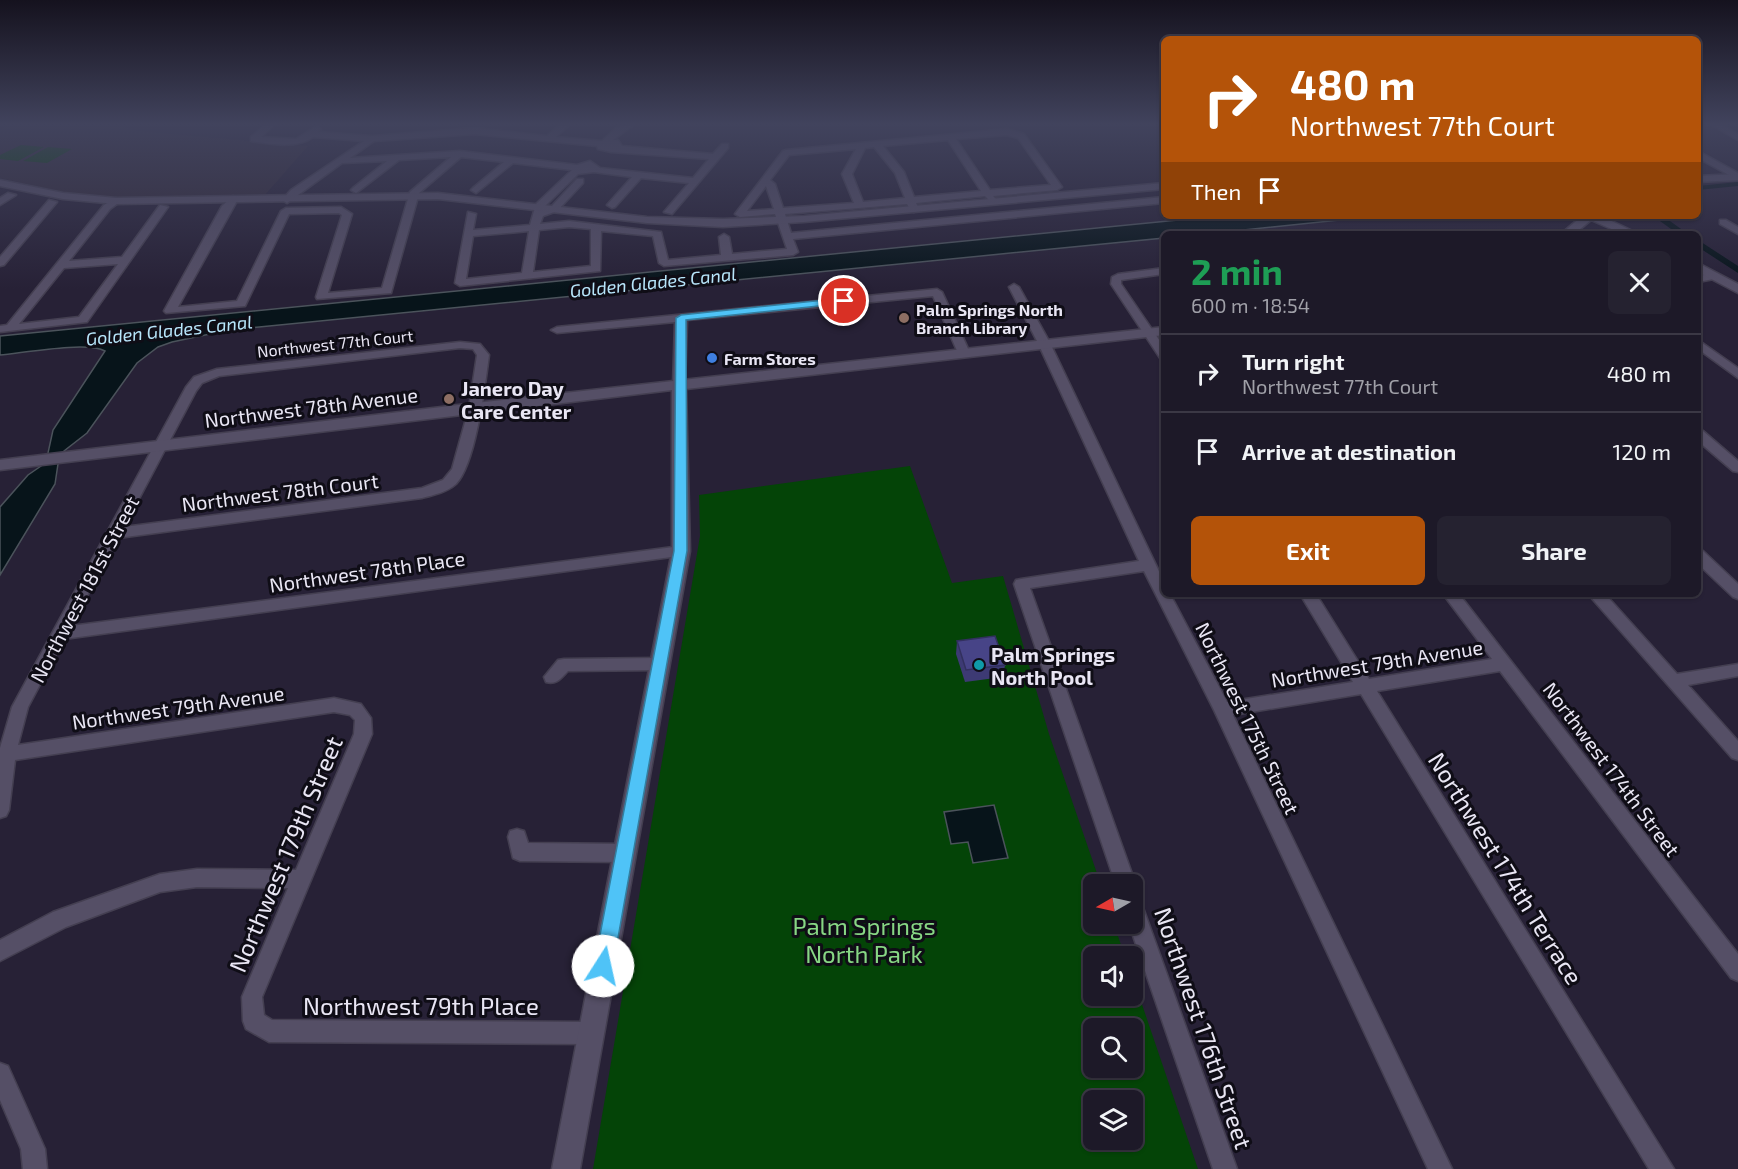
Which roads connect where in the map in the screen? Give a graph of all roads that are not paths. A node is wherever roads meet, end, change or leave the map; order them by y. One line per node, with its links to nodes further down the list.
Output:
1 (312, 180): 30 (street)
2 (369, 180): 18 (street)
3 (430, 180): 23 (street)
4 (489, 180): 19 (street)
5 (573, 180): 36 (street)
6 (577, 180): 35 (street)
7 (635, 180): 31 (street)
8 (675, 180): 14 (street)
9 (697, 180): 14 (street)
10 (849, 180): 32 (street)
11 (901, 180): 33 (street)
12 (978, 180): 22 (street)
13 (1052, 180): 22 (street)
14 (695, 182): 38 (street)
15 (766, 182): 43 (street); 43 (street)
16 (0, 183): 29 (street)
17 (1161, 187): 25 (street)
18 (356, 190)
19 (476, 190)
20 (1161, 192): 25 (street)
21 (6, 193): 26 (street); 27 (street)
22 (990, 198): 25 (street); 33 (street); 37 (street)
23 (412, 199): 28 (street); 30 (street); 30 (street); 36 (street)
24 (1161, 200): 25 (street)
25 (1081, 201): 37 (street); 43 (street)
26 (0, 202)
27 (52, 202): 29 (street); 51 (street)
28 (230, 203): 29 (street); 30 (street); 30 (street); 34 (street)
29 (111, 204): 34 (street); 56 (street)
30 (286, 205)
31 (612, 205)
32 (860, 205): 33 (street); 43 (street)
33 (912, 205): 43 (street)
34 (163, 207): 54 (street)
35 (554, 209): 36 (street); 43 (street)
36 (539, 210): 43 (street); 44 (street)
37 (973, 210): 43 (street)
38 (669, 212)
39 (471, 214): 49 (street)
40 (1586, 219): 46 (street)
41 (1597, 219): 47 (street)
42 (1724, 222): 48 (street)
43 (785, 224): 53 (street)
44 (534, 227): 45 (street); 49 (street); 60 (street)
45 (597, 228): 53 (street); 60 (street)
46 (1571, 231)
47 (1626, 231)
48 (1738, 231)
49 (469, 233): 60 (street)
50 (724, 237): 53 (street)
51 (11, 250): 52 (street); 55 (street)
52 (0, 251)
53 (727, 258)
54 (126, 260): 56 (street); 65 (street)
55 (0, 262)
56 (60, 265): 65 (street)
57 (1701, 269): 59 (street)
58 (1161, 271): 67 (street)
59 (1715, 276): 61 (street); 63 (street)
60 (527, 277)
61 (1701, 278)
62 (1014, 287): 68 (street, Northwest 175th Street)
63 (1738, 290)
64 (681, 318): 66 (street); 70 (street); 73 (street)
65 (5, 328)
66 (557, 330)
67 (1157, 332): 68 (street, Northwest 78th Avenue)
68 (1044, 344): 70 (street, Northwest 78th Avenue); 82 (street, Northwest 175th Street)
69 (1701, 345): 71 (street)
70 (964, 353): 73 (street, Northwest 78th Avenue)
71 (1738, 374)
72 (198, 380): 74 (street, Northwest 77th Court); 76 (street, Northwest 181st Street)
73 (679, 386): 74 (street, Northwest 78th Avenue); 80 (street)
74 (475, 408): 76 (street, Northwest 78th Avenue); 79 (street, Northwest 78th Court)
75 (1701, 437): 78 (street)
76 (160, 447): 77 (street, Northwest 78th Avenue); 79 (street, Northwest 181st Street)
77 (0, 465)
78 (1738, 468)
79 (115, 533): 89 (street, Northwest 181st Street)
80 (681, 551): 89 (street, Northwest 78th Place); 90 (street)
81 (1701, 558): 84 (street)
82 (1149, 565): 83 (street, Northwest 175th Street); 103 (street)
83 (1161, 589)
84 (1738, 593)
85 (1165, 597): 97 (street, Northwest 175th Street)
86 (1310, 597): 95 (street, Northwest 174th Terrace)
87 (1453, 597): 91 (street, Northwest 174th Street)
88 (1599, 597): 94 (street)
89 (59, 634): 99 (street, Northwest 181st Street)
90 (659, 664): 93 (street); 102 (street)
91 (1503, 664): 95 (street, Northwest 79th Avenue); 107 (street, Northwest 174th Street)
92 (1738, 669): 94 (street)
93 (552, 677)
94 (1674, 681): 98 (street)
95 (1365, 687): 97 (street, Northwest 79th Avenue); 115 (street, Northwest 174th Terrace)
96 (355, 709): 99 (street, Northwest 79th Avenue); 104 (street, Northwest 179th Street)
97 (1222, 710): 114 (street, Northwest 175th Street)
98 (1738, 753)
99 (7, 754): 100 (street, Northwest 181st Street)
100 (0, 810)
101 (517, 837): 102 (street)
102 (624, 853): 109 (street)
103 (1122, 874)
104 (302, 879): 106 (street); 108 (street, Northwest 179th Street)
105 (1142, 934): 113 (street, Northwest 176th Street)
106 (0, 951)
107 (1738, 971)
108 (254, 1021): 109 (street, Northwest 79th Place)
109 (591, 1033): 112 (street)
110 (0, 1074): 111 (street)
111 (35, 1169)
112 (566, 1169)
113 (1225, 1169)
114 (1440, 1169)
115 (1662, 1169)

